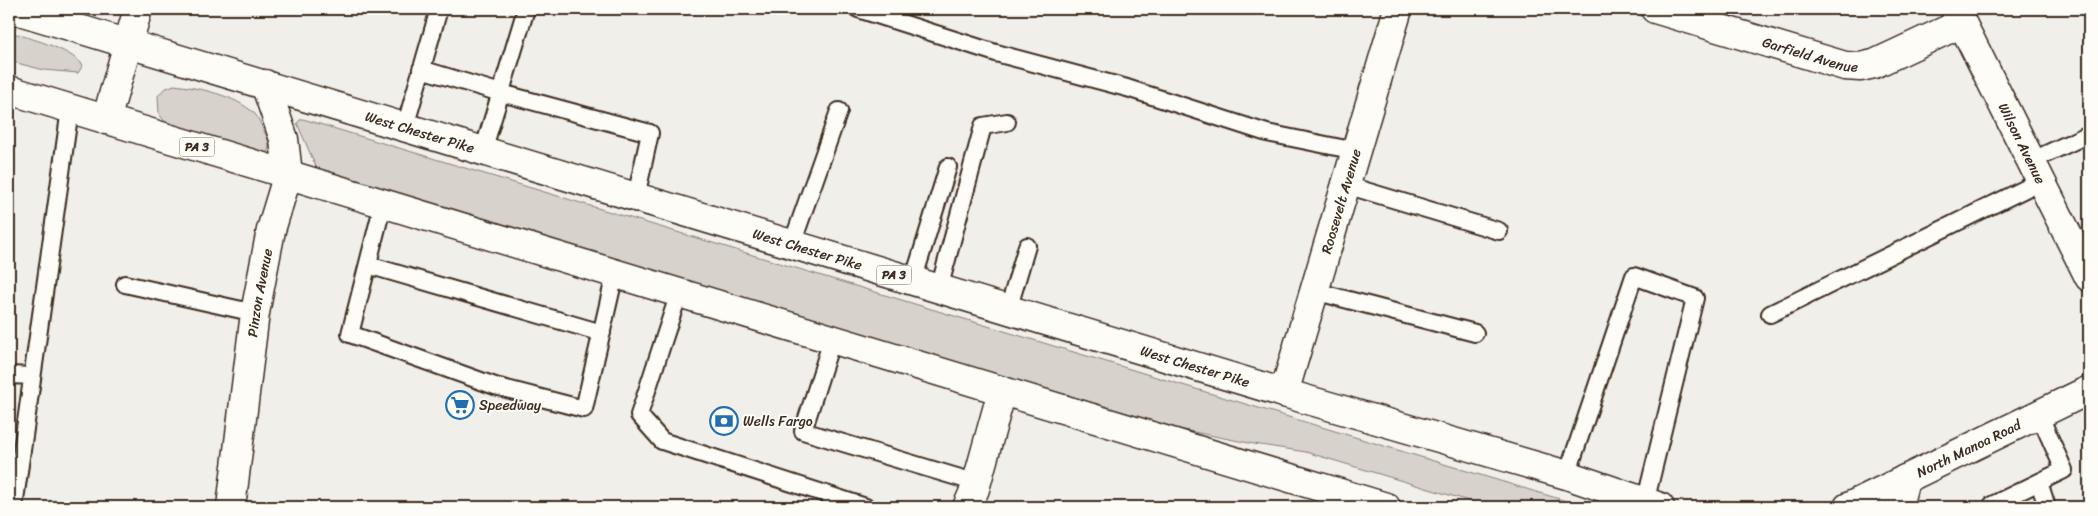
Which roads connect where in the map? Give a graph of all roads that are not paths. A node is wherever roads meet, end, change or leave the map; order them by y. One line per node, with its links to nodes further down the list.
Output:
1 (14, 9): 9 (main road, West Chester Pike / PA 3)
2 (138, 9): 9 (main road)
3 (439, 9): 10 (lane)
4 (526, 9): 13 (lane)
5 (858, 9): 21 (lane)
6 (1398, 9): 21 (main road, Roosevelt Avenue)
7 (1655, 9): 8 (main road, Garfield Avenue)
8 (1958, 16): 23 (main road, Wilson Avenue)
9 (128, 43): 11 (main road, West Chester Pike / PA 3); 16 (main road)
10 (422, 69): 13 (lane); 18 (lane)
11 (265, 84): 18 (main road, West Chester Pike / PA 3); 24 (main road, Pinzon Avenue)
12 (9, 90): 14 (main road, PA 3)
13 (501, 93): 20 (lane); 26 (lane)
14 (70, 109): 16 (main road, PA 3); 46 (lane)
15 (839, 111): 29 (lane)
16 (106, 120): 24 (main road, PA 3)
17 (1006, 122): 36 (lane)
18 (405, 127): 20 (main road, West Chester Pike / PA 3)
19 (2089, 134): 23 (lane)
20 (483, 151): 26 (main road, West Chester Pike / PA 3)
21 (1356, 151): 25 (main road, Roosevelt Avenue)
22 (948, 167): 34 (lane)
23 (2036, 171): 33 (main road, Wilson Avenue); 41 (lane)
24 (288, 174): 27 (main road, PA 3); 40 (main road, Pinzon Avenue)
25 (1346, 184): 28 (lane); 37 (main road, Roosevelt Avenue)
26 (636, 196): 29 (main road, West Chester Pike / PA 3)
27 (383, 204): 31 (lane); 32 (main road, PA 3)
28 (1499, 231)
29 (792, 244): 34 (main road, West Chester Pike / PA 3)
30 (1026, 246): 39 (lane)
31 (368, 265): 42 (lane); 42 (lane)
32 (616, 274): 38 (main road, PA 3); 42 (lane)
33 (2089, 277)
34 (913, 281): 36 (main road, West Chester Pike / PA 3)
35 (125, 284): 40 (lane)
36 (940, 289): 39 (main road, West Chester Pike / PA 3)
37 (1314, 291): 43 (lane); 49 (main road, Roosevelt Avenue)
38 (679, 293): 44 (main road, PA 3); 58 (lane)
39 (1008, 310): 49 (main road, West Chester Pike / PA 3)
40 (255, 313): 57 (main road, Pinzon Avenue)
41 (1770, 314)
42 (602, 333)
43 (1475, 333)
44 (832, 340): 48 (main road, PA 3); 54 (lane)
45 (9, 375): 46 (lane)
46 (32, 376): 56 (lane)
47 (2089, 390): 50 (main road, North Manoa Road)
48 (1002, 391): 54 (main road); 59 (main road, PA 3)
49 (1284, 393): 51 (main road, West Chester Pike / PA 3)
50 (2039, 414): 52 (main road, North Manoa Road); 53 (lane)
51 (1567, 476): 55 (main road, West Chester Pike / PA 3); 55 (lane)
52 (1905, 480): 60 (main road, North Manoa Road); 61 (main road)
53 (2039, 482): 62 (lane); 63 (lane)
54 (972, 495)
55 (1653, 505)
56 (14, 507)
57 (231, 507)
58 (866, 507)
59 (1386, 507)
60 (1848, 507)
61 (1898, 507)
62 (1993, 507)
63 (2047, 507)

